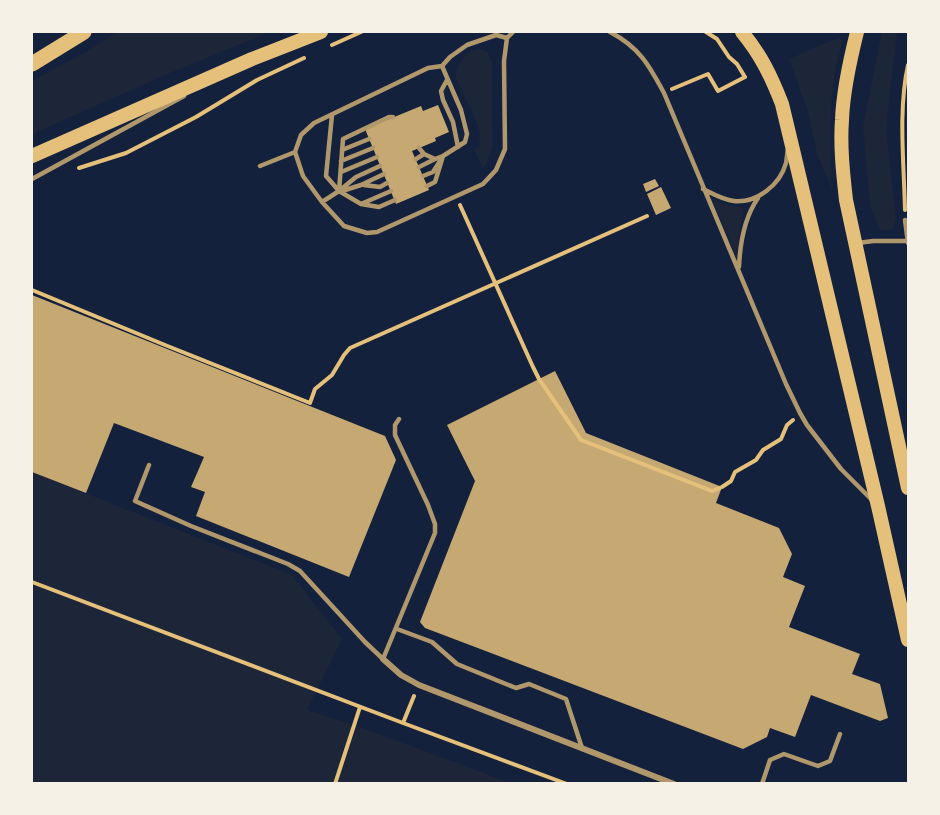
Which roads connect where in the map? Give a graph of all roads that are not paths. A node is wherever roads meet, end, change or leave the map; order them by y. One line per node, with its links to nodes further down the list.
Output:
1 (84, 32): 9 (highway)
2 (321, 32): 8 (main road)
3 (513, 32): 7 (lane)
4 (610, 32): 38 (lane)
5 (742, 32): 14 (main road)
6 (857, 32): 47 (main road)
7 (507, 38): 10 (lane); 43 (lane)
8 (252, 59): 22 (main road); 34 (lane)
9 (32, 64)
10 (442, 66): 11 (lane); 12 (lane)
11 (447, 80): 17 (lane); 17 (lane)
12 (332, 115): 19 (lane); 39 (lane)
13 (393, 117): 18 (lane)
14 (789, 136): 41 (lane); 52 (main road)
15 (369, 139): 18 (lane)
16 (373, 147): 27 (lane)
17 (458, 147): 23 (lane)
18 (342, 150): 27 (lane)
19 (295, 152): 28 (lane); 43 (lane)
20 (413, 152): 21 (lane)
21 (424, 154): 25 (lane); 26 (lane)
22 (32, 156)
23 (443, 156): 26 (lane); 33 (lane); 37 (lane)
24 (377, 157): 31 (lane)
25 (416, 159)
26 (435, 159): 30 (lane)
27 (341, 161): 31 (lane)
28 (260, 166)
29 (380, 166): 39 (lane)
30 (419, 167)
31 (341, 172): 39 (lane)
32 (384, 174): 36 (lane)
33 (423, 176)
34 (32, 179)
35 (387, 183): 36 (lane)
36 (361, 185): 39 (lane)
37 (427, 186)
38 (703, 189): 41 (lane); 48 (lane)
39 (339, 191): 43 (lane); 44 (lane)
40 (391, 191): 44 (lane)
41 (761, 194): 48 (lane)
42 (394, 200): 44 (lane)
43 (322, 202)
44 (361, 204)
45 (905, 220): 46 (lane)
46 (908, 242): 47 (lane)
47 (856, 244): 51 (main road)
48 (739, 270): 52 (lane)
49 (399, 419): 53 (lane)
50 (149, 465): 55 (lane)
51 (909, 488)
52 (878, 506): 54 (main road)
53 (397, 629): 55 (lane); 57 (lane)
54 (909, 640)
55 (383, 659): 57 (street)
56 (840, 734): 59 (lane)
57 (582, 748): 58 (street)
58 (674, 783)
59 (762, 783)

